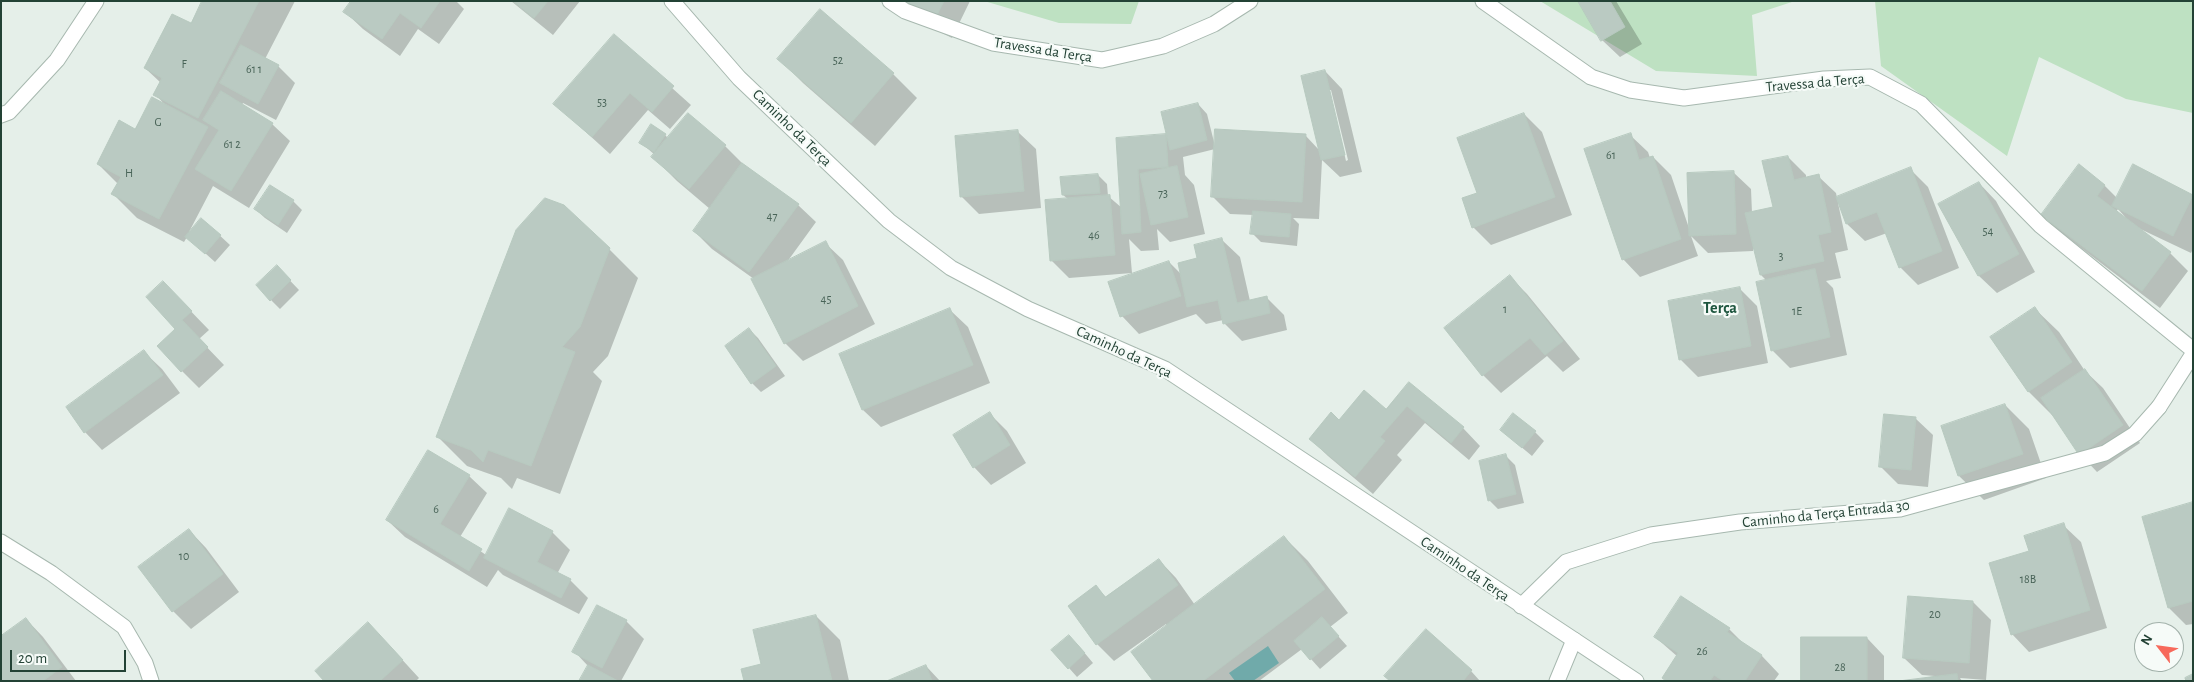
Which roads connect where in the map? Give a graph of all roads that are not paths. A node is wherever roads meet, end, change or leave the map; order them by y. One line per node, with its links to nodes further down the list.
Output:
1 (96, 1): 6 (street)
2 (672, 1): 10 (street, Caminho da Terça)
3 (890, 1): 4 (street, Travessa da Terça)
4 (1250, 1)
5 (1483, 1): 7 (street, Travessa da Terça)
6 (1, 115)
7 (2193, 350)
8 (2193, 354): 10 (street, Caminho da Terça Entrada 30)
9 (1, 542): 12 (street)
10 (1521, 606): 11 (street, Caminho da Terça)
11 (1574, 640): 13 (street); 14 (street, Caminho da Terça)
12 (151, 681)
13 (1556, 681)
14 (1636, 681)

